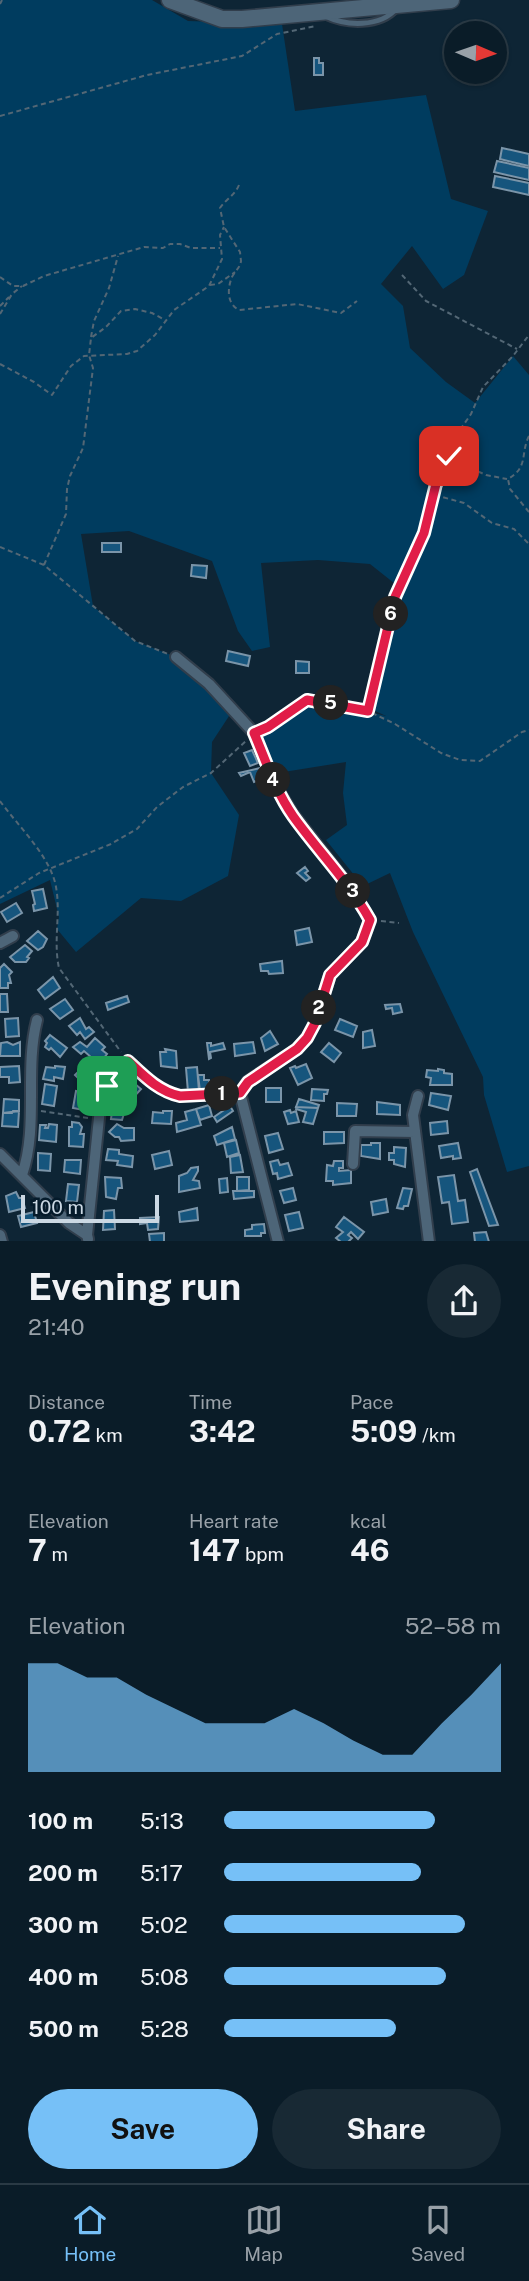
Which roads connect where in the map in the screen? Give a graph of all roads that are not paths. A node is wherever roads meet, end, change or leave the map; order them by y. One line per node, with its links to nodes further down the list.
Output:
1 (170, 0): 5 (main road)
2 (370, 0): 5 (main road)
3 (452, 0): 4 (main road)
4 (398, 4): 6 (main road); 6 (lane)
5 (202, 11): 6 (main road)
6 (316, 12)
7 (176, 657): 11 (street)
8 (13, 936): 9 (street)
9 (0, 943)
10 (37, 1020): 16 (street)
11 (240, 1093): 18 (street); 20 (street)
12 (418, 1096): 13 (street)
13 (415, 1132): 15 (street); 21 (street)
14 (0, 1154): 16 (street)
15 (353, 1164)
16 (22, 1175): 18 (street)
17 (0, 1235): 19 (street)
18 (88, 1238)
19 (2, 1241)
20 (278, 1241)
21 (429, 1241)

